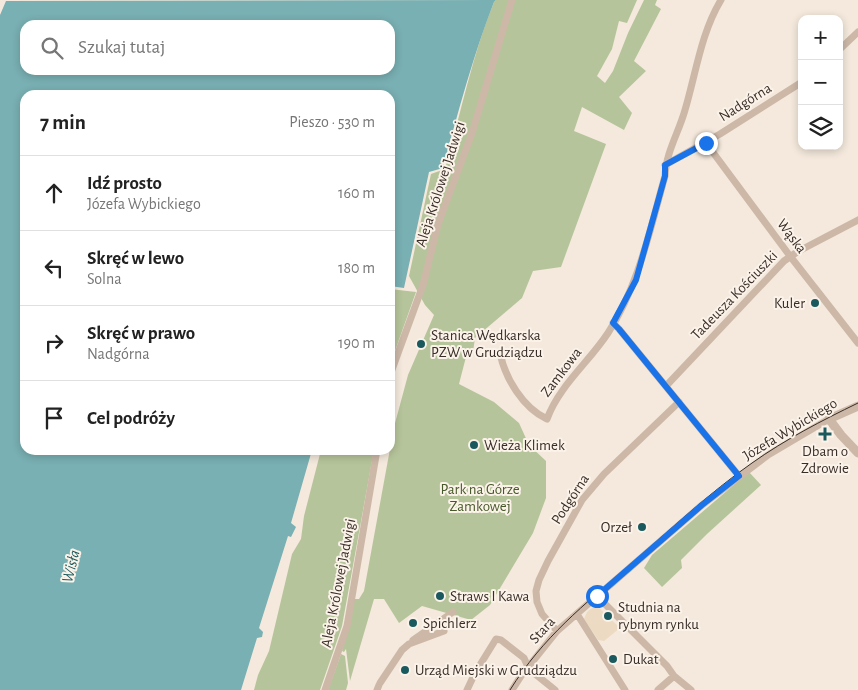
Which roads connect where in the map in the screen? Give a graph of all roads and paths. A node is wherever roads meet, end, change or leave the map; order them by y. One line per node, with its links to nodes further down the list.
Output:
1 (512, 0): 13 (street, Aleja Królowej Jadwigi)
2 (721, 0): 7 (street)
3 (858, 32): 4 (street)
4 (843, 46)
5 (798, 85): 6 (street, Nadgórna)
6 (706, 143): 7 (street, Nadgórna); 9 (street, Wąska)
7 (665, 165): 10 (street)
8 (858, 220): 9 (street, Tadeusza Kościuszki)
9 (790, 256): 11 (street, Wąska); 14 (street, Tadeusza Kościuszki)
10 (613, 323): 12 (street, Zamkowa); 14 (street)
11 (858, 343)
12 (500, 353)
13 (395, 361)
14 (666, 386): 15 (street)
15 (679, 402): 20 (street); 25 (street, Podgórna)
16 (858, 406): 17 (street, Józefa Wybickiego)
17 (829, 419): 18 (street); 20 (street, Józefa Wybickiego)
18 (858, 453)
19 (376, 455): 30 (street, Aleja Królowej Jadwigi)
20 (739, 476): 21 (street, Józefa Wybickiego)
21 (597, 596): 23 (street, Józefa Wybickiego); 28 (street)
22 (453, 612): 26 (street)
23 (577, 614): 25 (street, Stara); 34 (street)
24 (444, 631): 26 (street)
25 (557, 631): 27 (street, Stara)
26 (409, 644): 29 (street)
27 (528, 667): 31 (street); 32 (street, Stara); 33 (street)
28 (674, 676): 35 (street); 36 (street)
29 (379, 686)
30 (325, 690)
31 (467, 690)
32 (512, 690)
33 (554, 690)
34 (625, 690)
35 (658, 690)
36 (691, 690)

